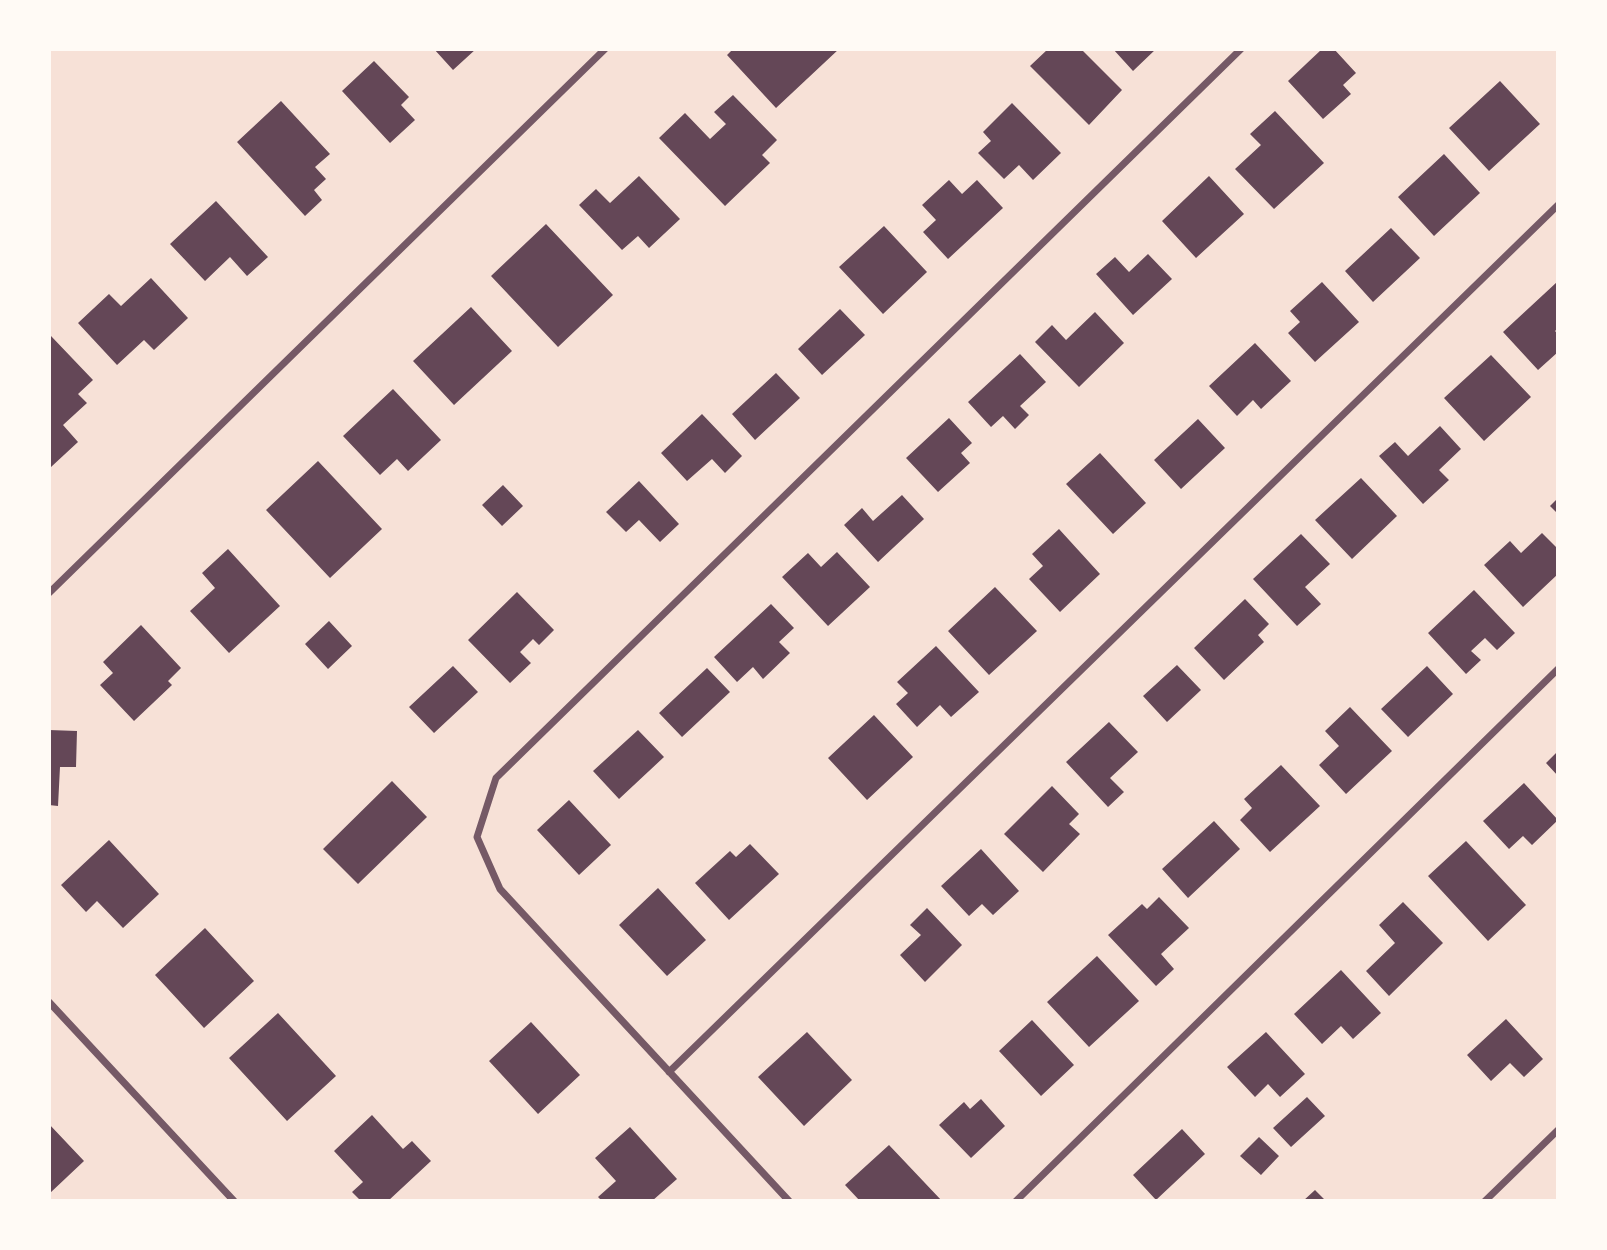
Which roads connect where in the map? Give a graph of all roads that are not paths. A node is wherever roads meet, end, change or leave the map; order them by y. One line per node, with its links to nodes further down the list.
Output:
1 (605, 49): 4 (street)
2 (1241, 49): 7 (street)
3 (1558, 205): 7 (street)
4 (49, 593)
5 (1558, 669): 11 (street)
6 (49, 1002): 9 (street)
7 (669, 1072): 10 (street)
8 (1558, 1130): 12 (street)
9 (234, 1201)
10 (789, 1201)
11 (1016, 1201)
12 (1485, 1201)

